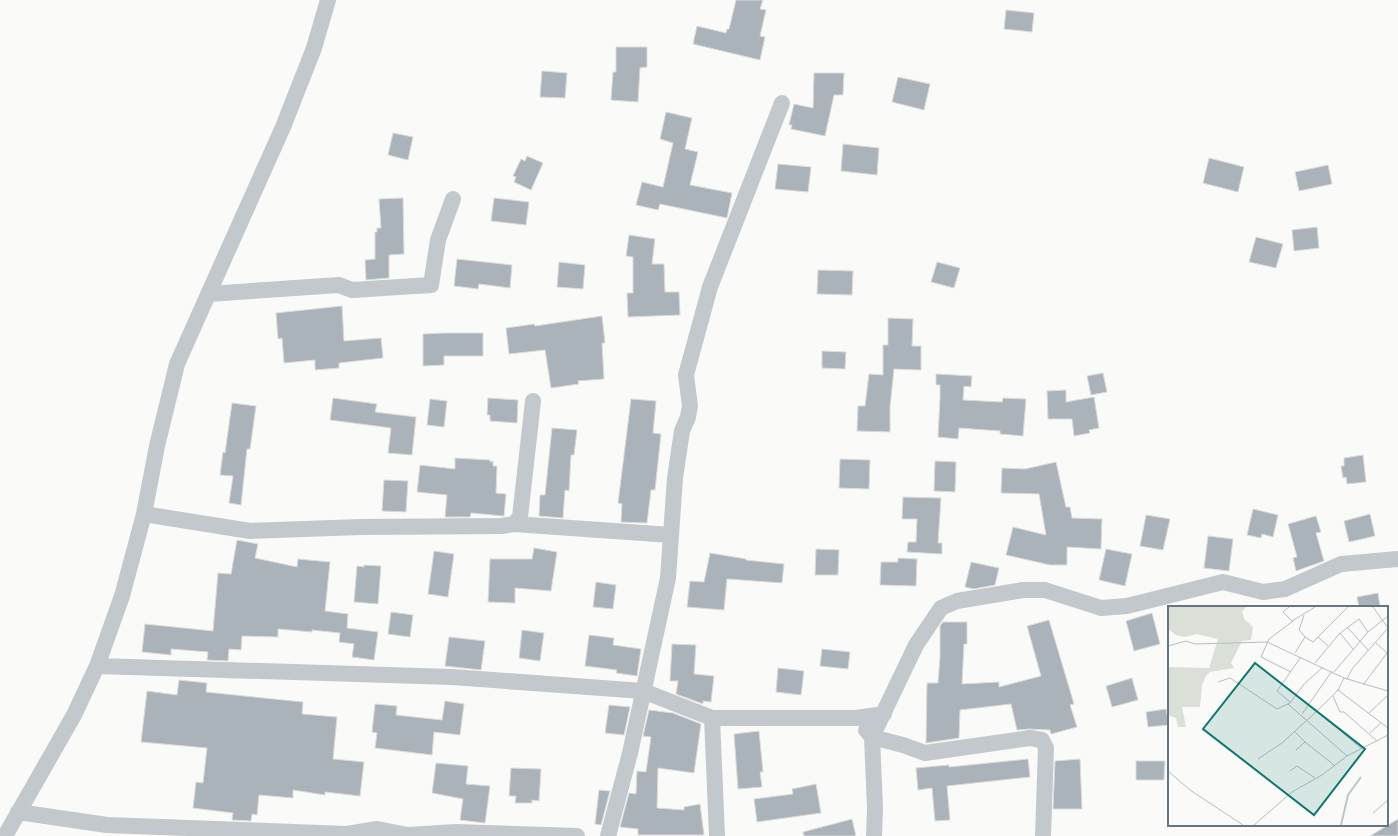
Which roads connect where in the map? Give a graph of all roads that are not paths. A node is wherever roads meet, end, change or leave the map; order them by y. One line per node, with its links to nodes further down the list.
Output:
1 (328, 0): 4 (street)
2 (782, 103): 8 (street)
3 (453, 199): 4 (street)
4 (208, 294): 6 (street)
5 (534, 401): 7 (street)
6 (144, 514): 7 (street); 10 (street)
7 (514, 524): 8 (street)
8 (671, 535): 11 (street)
9 (1398, 559): 12 (street)
10 (97, 666): 11 (street); 16 (street)
11 (643, 691): 13 (street); 19 (street)
12 (884, 714): 14 (street); 15 (street)
13 (712, 718): 14 (street); 20 (street)
14 (856, 718): 15 (street)
15 (872, 738): 21 (street); 22 (street)
16 (18, 812): 17 (street); 18 (street)
17 (5, 836)
18 (577, 836)
19 (608, 836)
20 (718, 836)
21 (874, 836)
22 (1043, 836)

